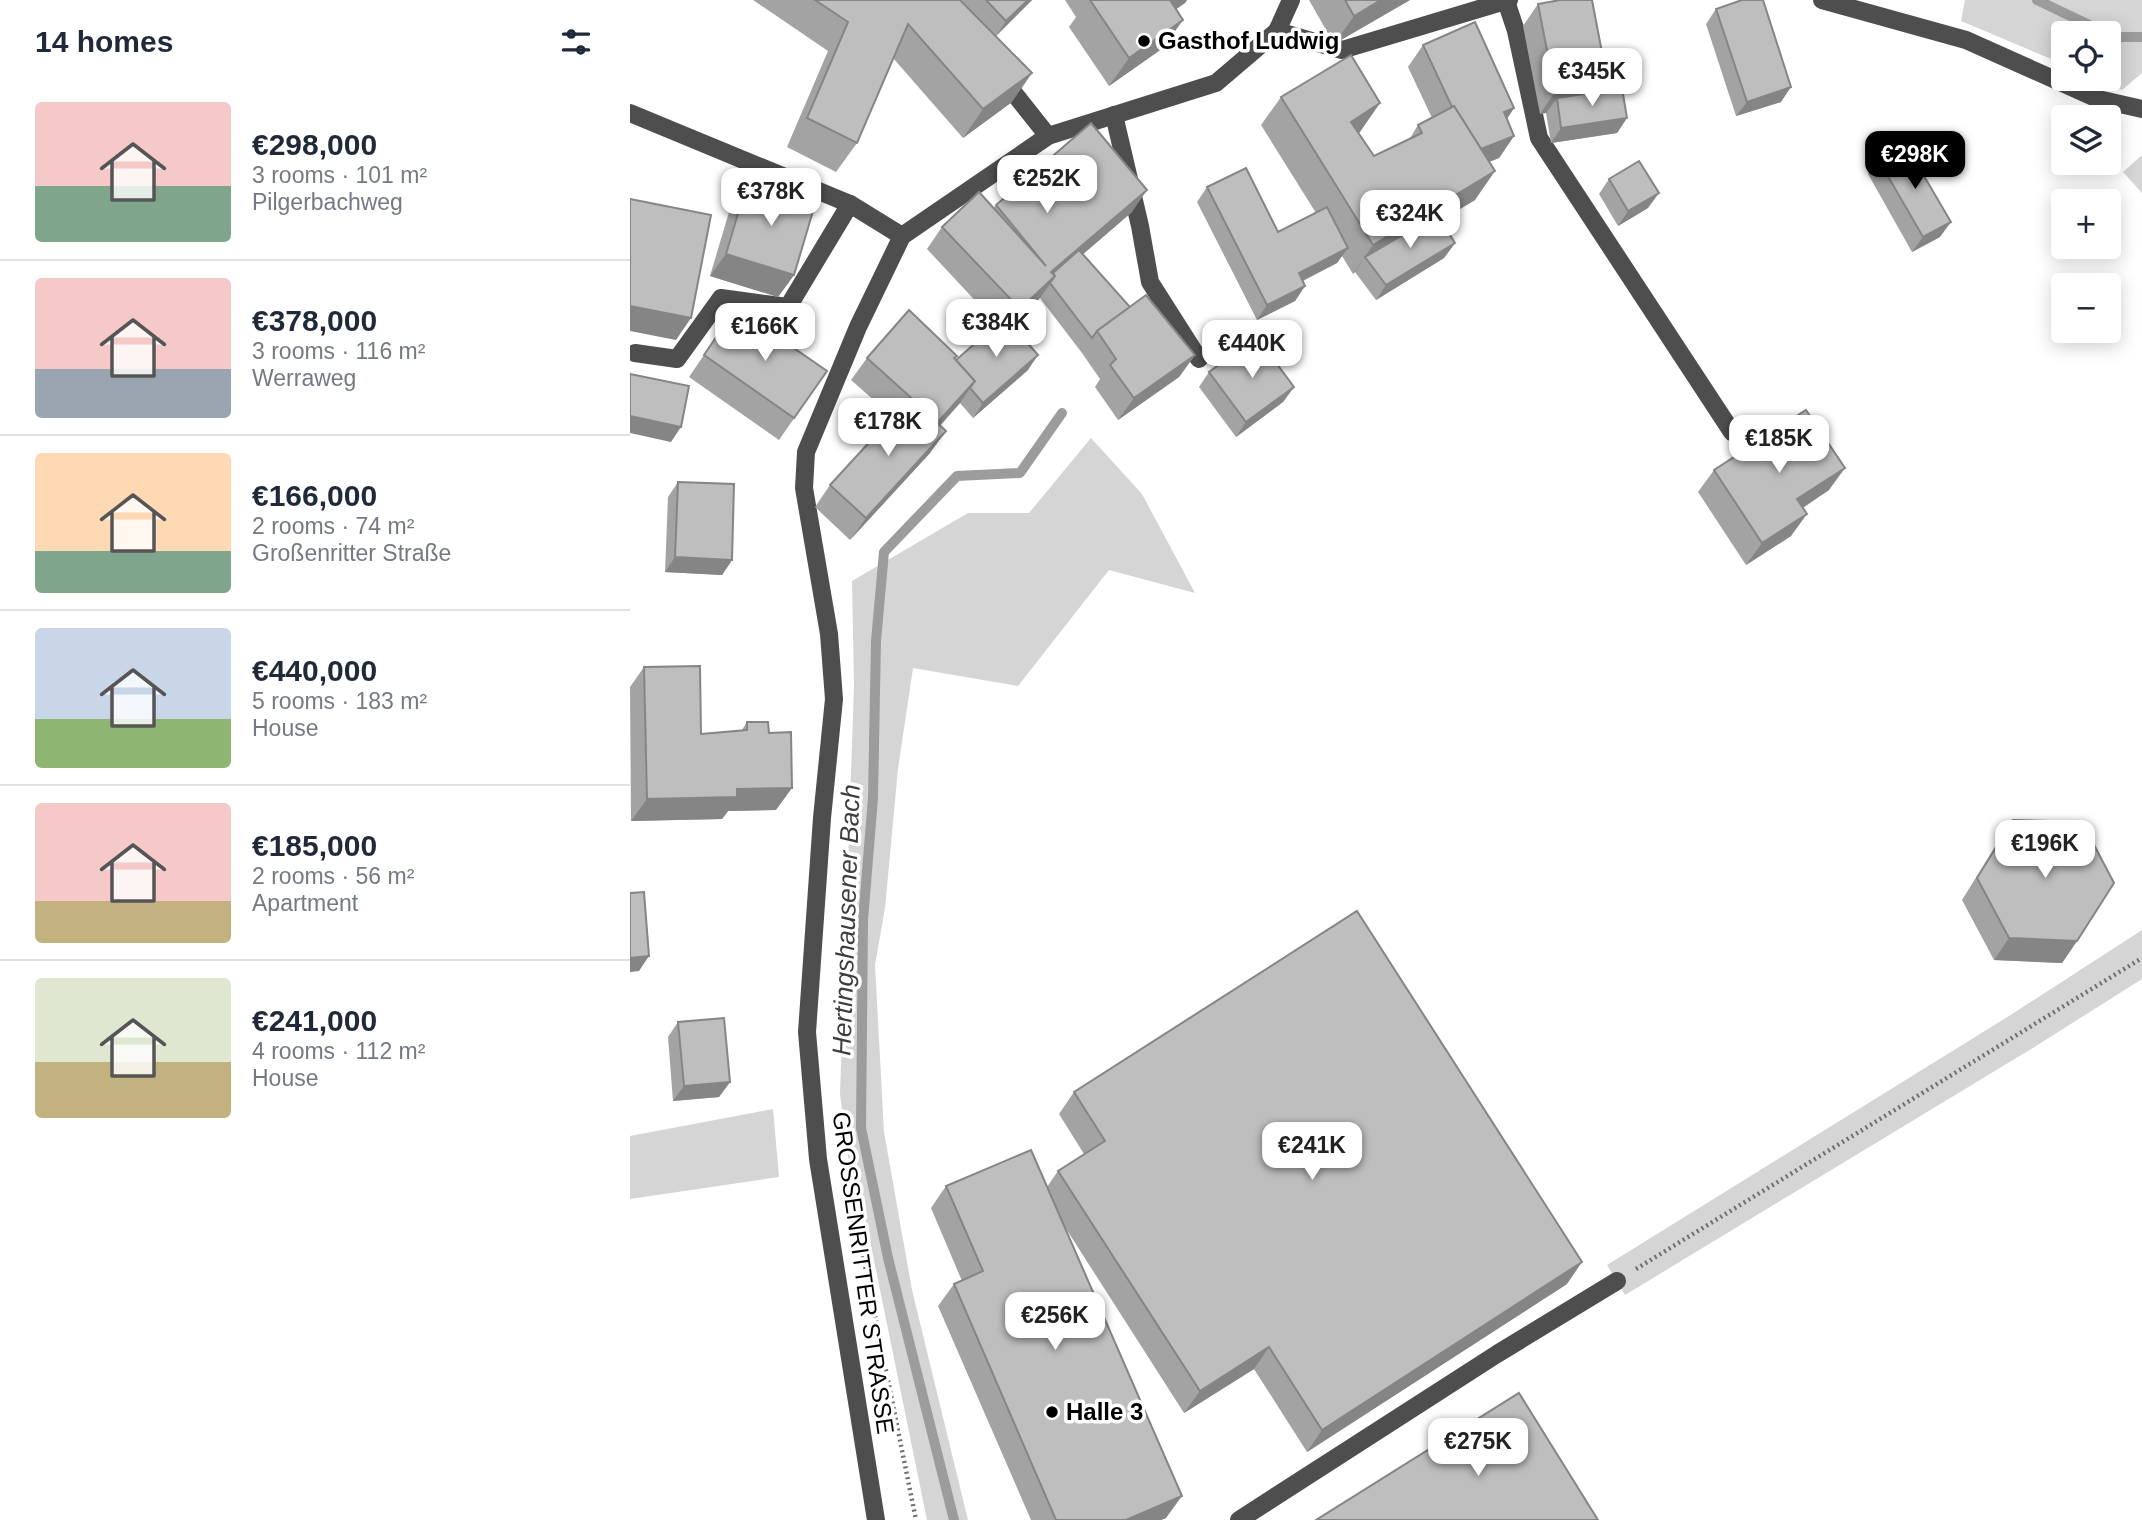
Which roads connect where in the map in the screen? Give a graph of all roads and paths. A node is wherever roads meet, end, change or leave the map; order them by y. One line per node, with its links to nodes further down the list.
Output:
1 (1291, 0): 4 (street)
2 (1508, 0): 4 (street); 14 (street)
3 (1822, 0): 6 (street)
4 (1276, 31): 8 (street)
5 (990, 63): 9 (street)
6 (2142, 109)
7 (630, 113): 10 (street)
8 (1114, 115): 9 (street); 13 (street)
9 (1048, 136): 11 (street)
10 (850, 204): 11 (street); 12 (street)
11 (902, 236): 18 (street, GROSSENRITTER STRASSE)
12 (635, 353)
13 (1199, 359)
14 (1732, 432)
15 (2142, 958): 17 (path)
16 (846, 1181): 19 (path)
17 (1617, 1281): 20 (street)
18 (876, 1520)
19 (916, 1520)
20 (1240, 1520)

